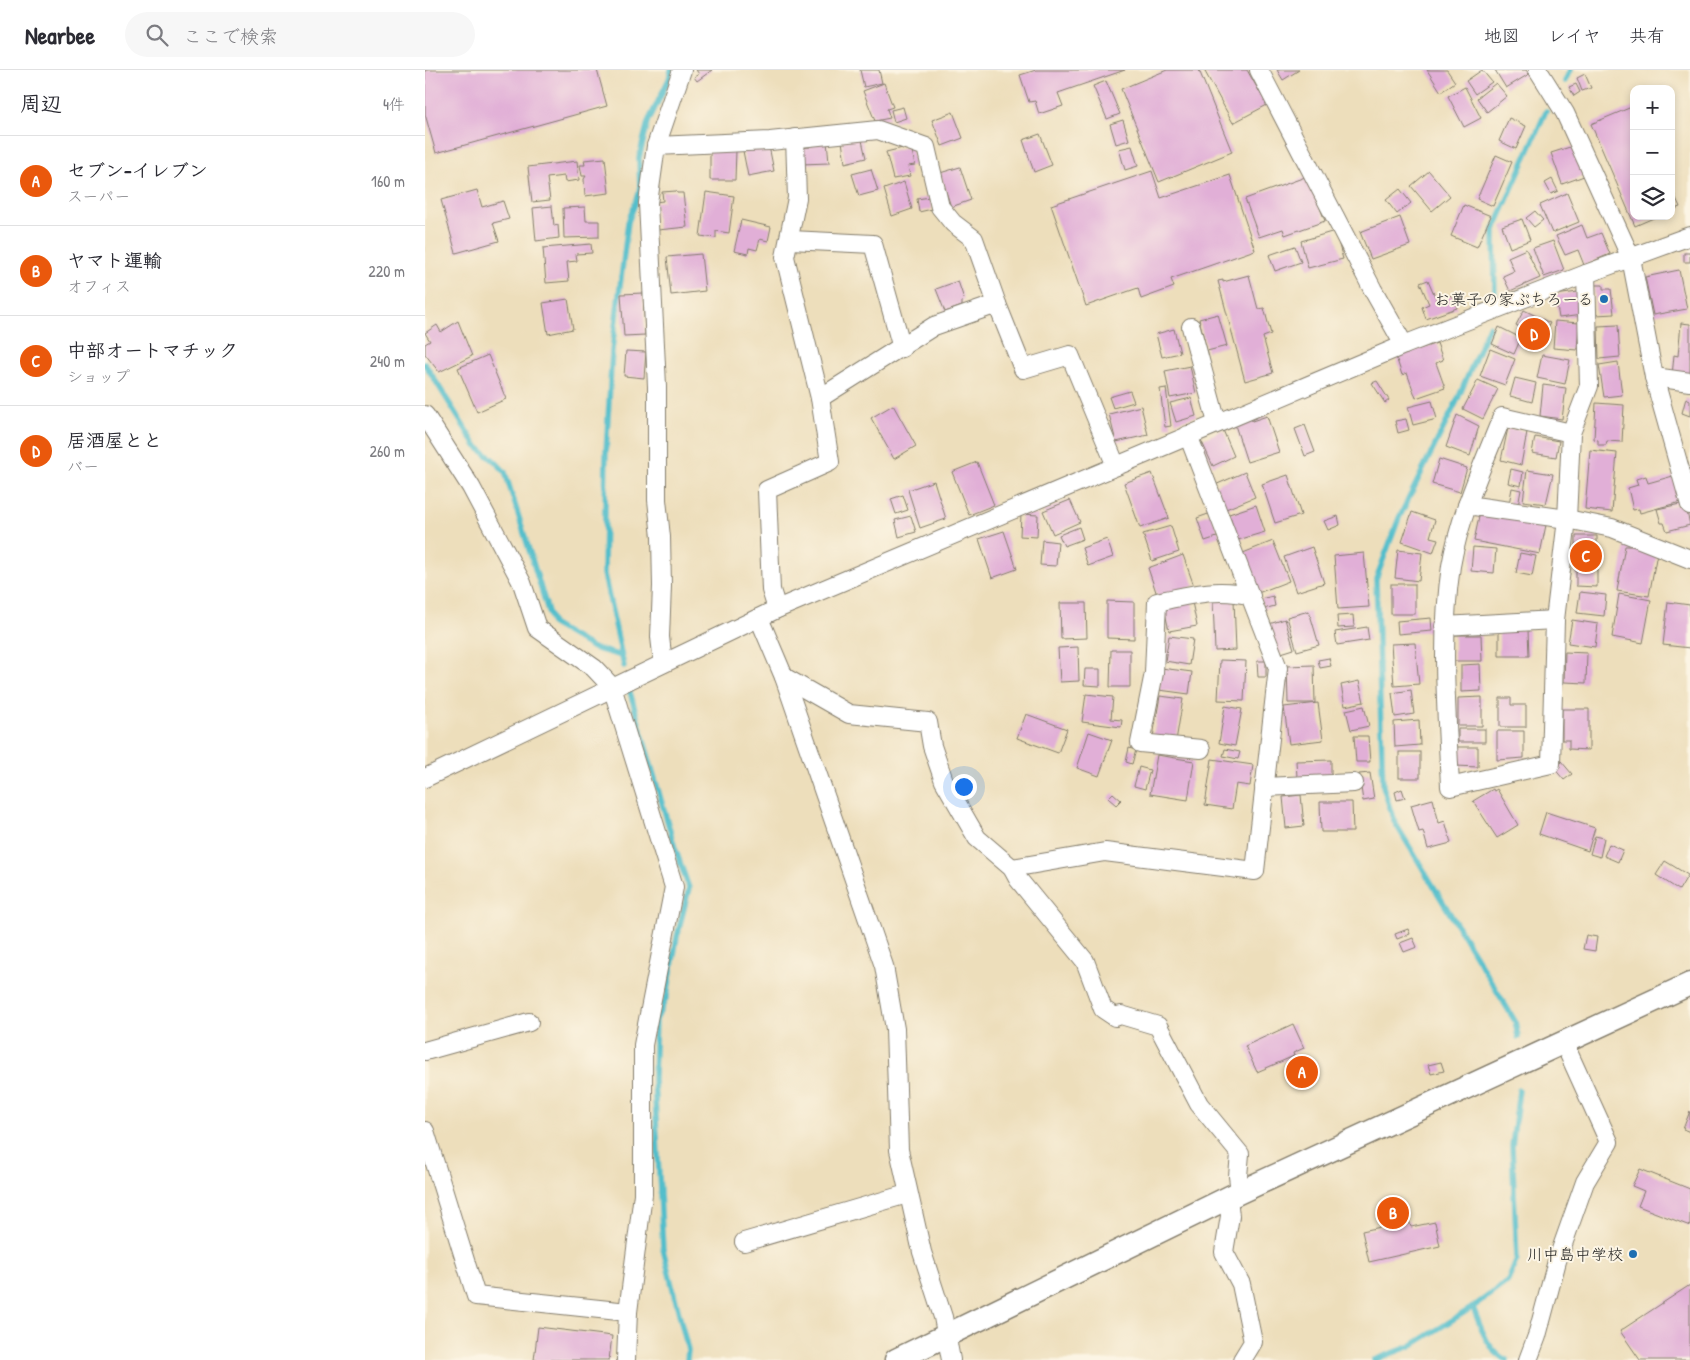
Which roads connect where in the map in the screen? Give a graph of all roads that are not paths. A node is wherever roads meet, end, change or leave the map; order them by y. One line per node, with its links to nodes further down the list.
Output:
1 (682, 70): 5 (street)
2 (1259, 70): 12 (street)
3 (1538, 70): 8 (street)
4 (795, 138): 5 (street); 7 (street); 10 (street)
5 (656, 146): 31 (street)
6 (1690, 236): 8 (street)
7 (790, 240): 13 (street); 16 (street)
8 (1631, 258): 9 (street); 14 (street)
9 (1586, 274): 12 (street); 19 (street)
10 (997, 304): 13 (street); 21 (street)
11 (1191, 327): 18 (street)
12 (1405, 345): 18 (street)
13 (902, 348): 16 (street)
14 (1654, 377): 15 (street); 23 (street)
15 (1690, 382)
16 (820, 398): 27 (street)
17 (425, 415): 33 (street)
18 (1217, 423): 20 (street)
19 (1571, 433): 22 (street); 24 (street)
20 (1188, 435): 21 (street); 26 (street)
21 (1116, 466): 27 (street)
22 (1467, 505): 24 (street); 30 (street)
23 (1690, 505)
24 (1567, 519): 25 (street); 29 (street)
25 (1690, 559)
26 (1251, 596): 34 (street); 37 (street)
27 (777, 609): 28 (street)
28 (759, 618): 31 (street); 32 (street)
29 (1555, 620): 30 (street); 30 (street)
30 (1444, 626)
31 (663, 663): 33 (street)
32 (784, 677): 38 (street); 44 (street)
33 (612, 687): 35 (street); 47 (street)
34 (1201, 749)
35 (425, 778)
36 (1354, 783): 37 (street)
37 (1264, 787): 38 (street)
38 (1012, 868): 45 (street)
39 (1690, 984): 41 (street)
40 (529, 1022): 42 (street)
41 (1563, 1043): 45 (street); 53 (street)
42 (425, 1051)
43 (425, 1131): 47 (street)
44 (907, 1194): 46 (street); 48 (street)
45 (1234, 1195): 48 (street); 52 (street)
46 (744, 1242)
47 (628, 1312): 49 (street)
48 (947, 1334): 50 (street); 51 (street)
49 (625, 1360)
50 (896, 1360)
51 (951, 1360)
52 (1242, 1360)
53 (1528, 1360)

